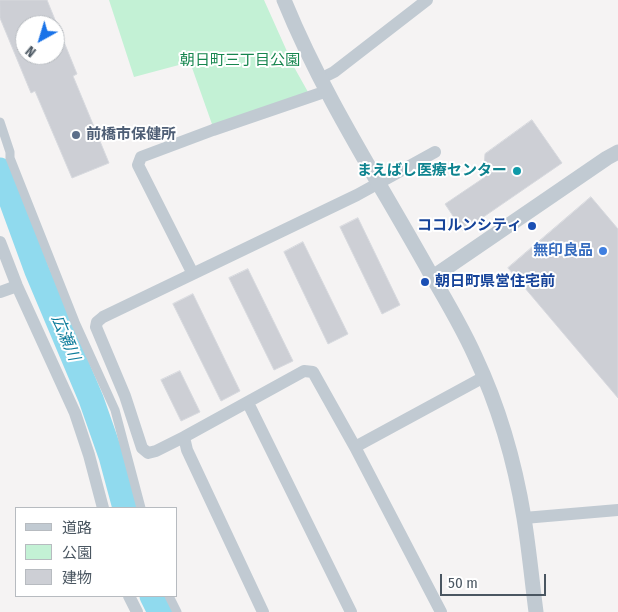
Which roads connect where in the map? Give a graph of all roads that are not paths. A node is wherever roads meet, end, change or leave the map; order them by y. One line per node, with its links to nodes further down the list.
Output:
1 (284, 0): 3 (street)
2 (427, 0): 3 (street)
3 (323, 85): 7 (street); 9 (street)
4 (0, 122): 18 (street)
5 (435, 152): 7 (street)
6 (618, 152): 10 (street)
7 (379, 183): 9 (street); 10 (street)
8 (0, 242): 11 (street)
9 (193, 274): 15 (street)
10 (433, 277): 13 (street)
11 (17, 286): 12 (street); 17 (street)
12 (0, 292)
13 (484, 377): 16 (street); 20 (street)
14 (248, 403): 15 (street); 16 (street); 26 (street)
15 (184, 437): 25 (street)
16 (355, 446): 27 (street)
17 (103, 507)
18 (141, 507)
19 (618, 510): 20 (street)
20 (524, 518): 28 (street)
21 (130, 597): 23 (street)
22 (170, 597): 24 (street)
23 (137, 612)
24 (177, 612)
25 (263, 612)
26 (351, 612)
27 (441, 612)
28 (536, 612)

